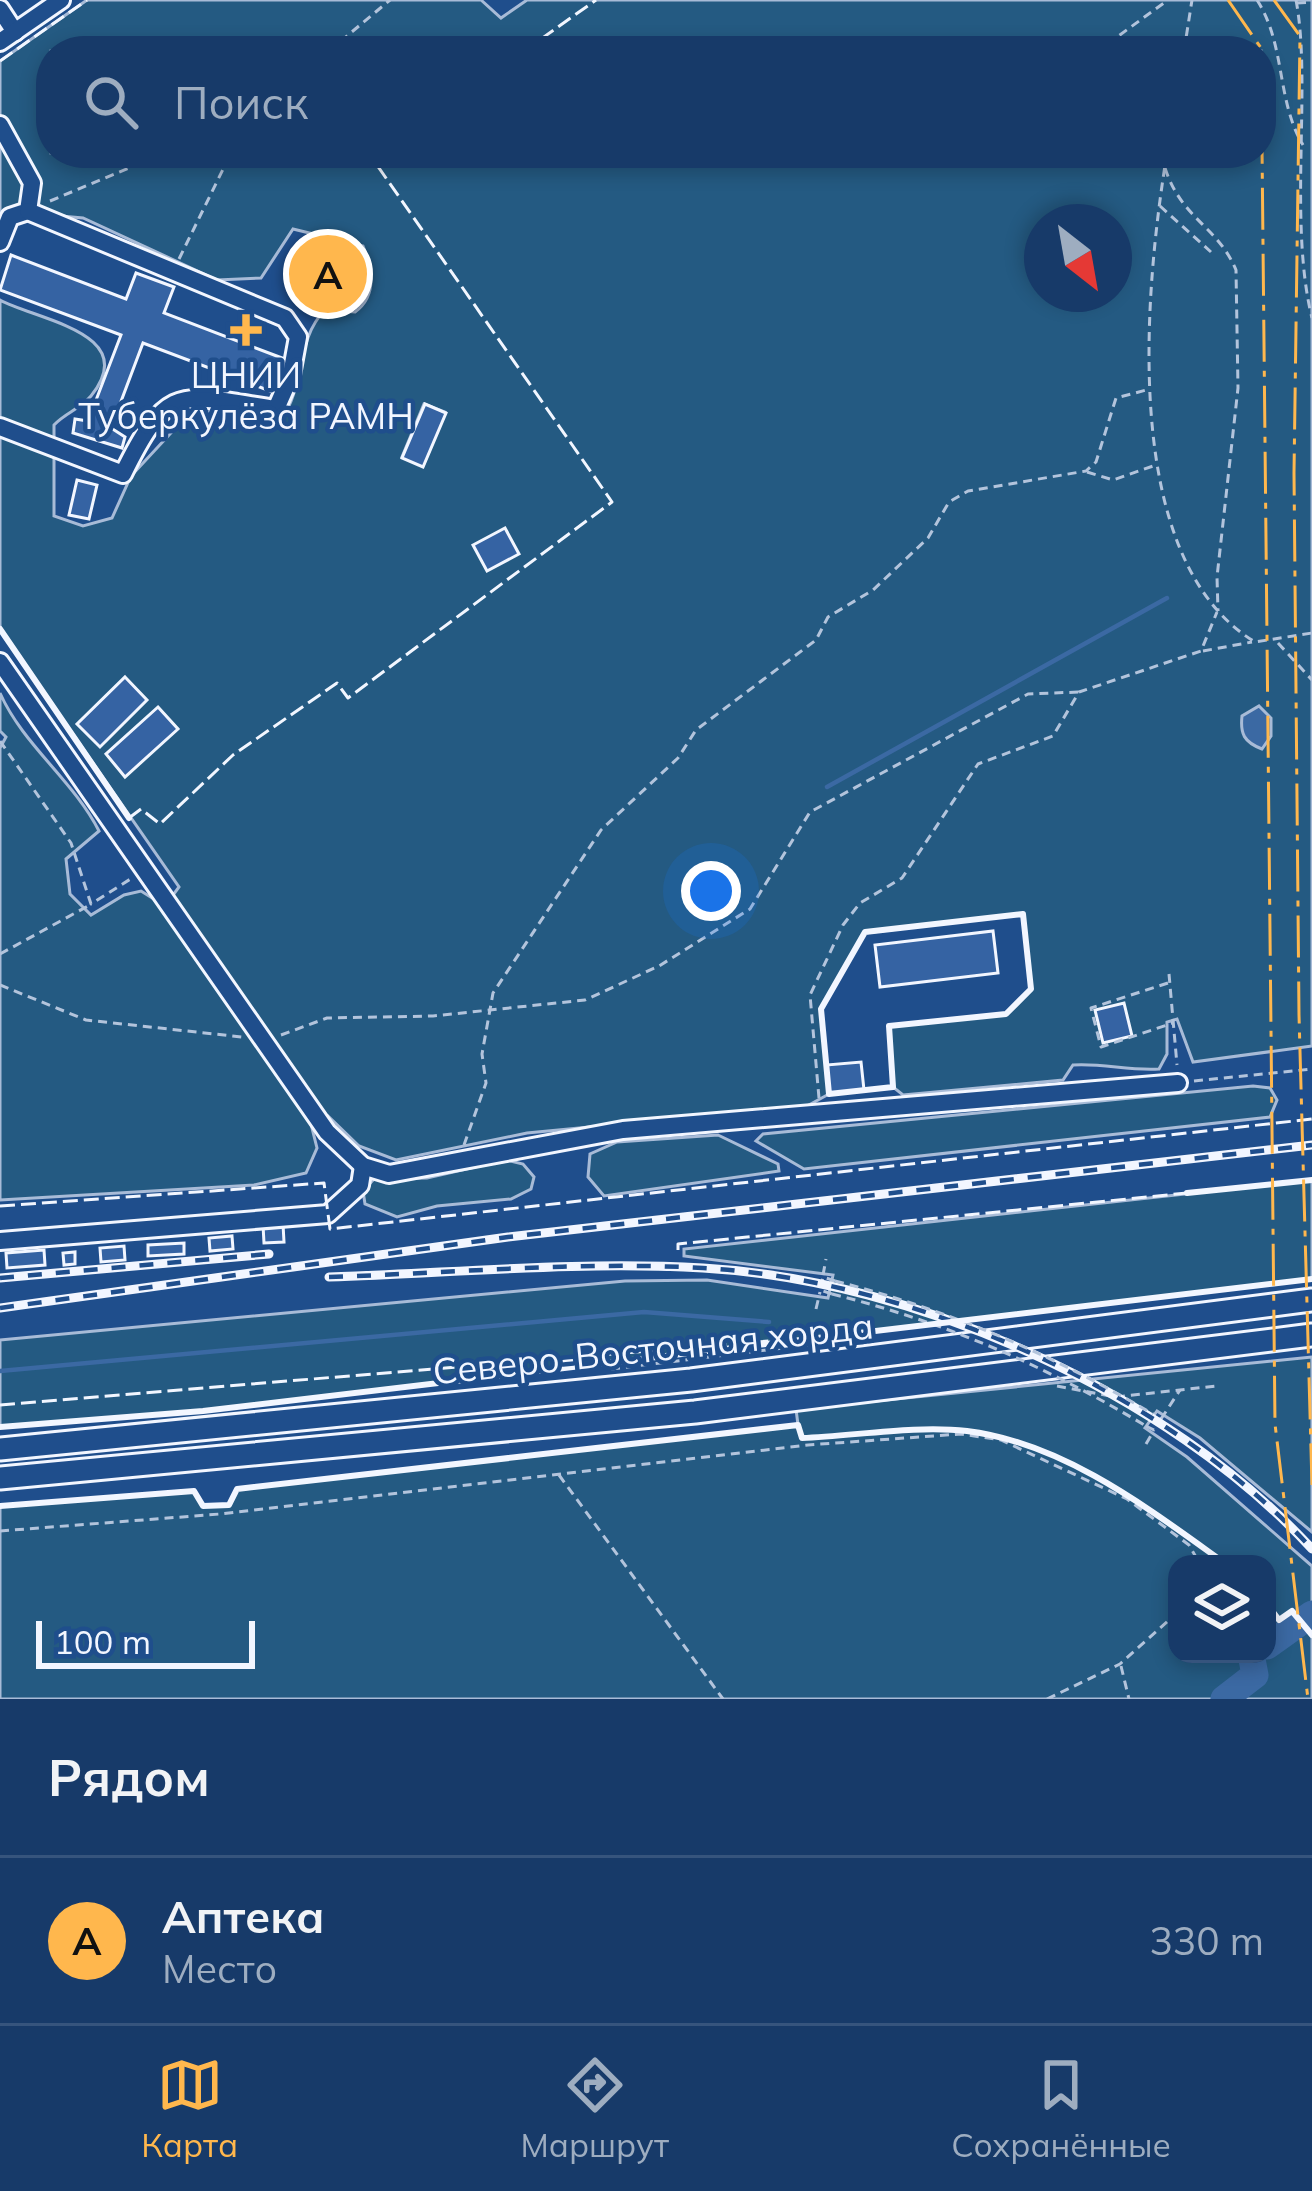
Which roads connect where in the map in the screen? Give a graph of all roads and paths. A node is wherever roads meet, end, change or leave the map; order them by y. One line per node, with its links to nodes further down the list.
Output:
1 (61, 0): 13 (street)
2 (390, 0): 9 (path)
3 (1168, 0): 10 (path)
4 (1192, 0): 11 (path)
5 (1257, 0): 12 (path)
6 (1296, 1): 7 (path); 16 (path)
7 (1312, 2)
8 (0, 9): 13 (street)
9 (346, 36)
10 (1119, 36)
11 (1186, 36)
12 (1274, 36)
13 (8, 37)
14 (1276, 40): 16 (path)
15 (0, 125): 22 (street)
16 (1305, 148): 26 (path)
17 (130, 168): 22 (path)
18 (224, 168): 25 (path)
19 (1165, 168): 21 (path)
20 (1166, 168): 31 (path)
21 (1159, 205): 24 (path); 27 (path)
22 (28, 211): 23 (street); 25 (street)
23 (0, 242)
24 (1211, 252)
25 (172, 274): 28 (street)
26 (1312, 317)
27 (1150, 389): 29 (path); 30 (path)
28 (0, 428)
29 (1156, 465): 30 (path); 31 (path)
30 (1086, 471): 46 (path)
31 (1218, 613): 33 (path); 35 (path)
32 (1312, 633): 34 (path)
33 (1255, 641): 34 (path); 35 (path)
34 (1276, 642): 37 (path)
35 (1201, 652): 38 (path)
36 (0, 662): 40 (street)
37 (1312, 680)
38 (1079, 692): 46 (path); 51 (path)
39 (0, 741): 41 (path)
40 (145, 870): 41 (path); 48 (street)
41 (91, 904): 42 (path)
42 (0, 954)
43 (1169, 974): 44 (path)
44 (1170, 983): 47 (path); 47 (path)
45 (0, 985): 48 (path)
46 (491, 1011): 48 (path); 52 (path)
47 (1173, 1023): 50 (path)
48 (262, 1039): 53 (street)
49 (1312, 1069): 50 (path)
50 (1178, 1083): 51 (street)
51 (820, 1116): 52 (street)
52 (456, 1162): 53 (street)
53 (363, 1166): 54 (street)
54 (0, 1241)
55 (826, 1259): 56 (path)
56 (823, 1277): 57 (path); 68 (path, bridge)
57 (820, 1290): 59 (path); 69 (path, bridge)
58 (1312, 1300): 71 (main road, Северо-Восточная хорда)
59 (817, 1309)
60 (982, 1324): 61 (path)
61 (935, 1330)
62 (1312, 1335): 73 (main road, Северо-Восточная хорда)
63 (864, 1338): 64 (path)
64 (605, 1370)
65 (1053, 1385): 67 (path)
66 (1216, 1386): 67 (path)
67 (1181, 1389): 68 (path)
68 (1161, 1419): 69 (path)
69 (1154, 1430): 70 (path)
70 (1146, 1444)
71 (0, 1449)
72 (559, 1474): 74 (path); 75 (path); 78 (path)
73 (0, 1478)
74 (0, 1531)
75 (1195, 1555)
76 (1168, 1621): 77 (path)
77 (1120, 1664): 79 (path); 80 (path)
78 (723, 1699)
79 (1047, 1699)
80 (1129, 1699)

